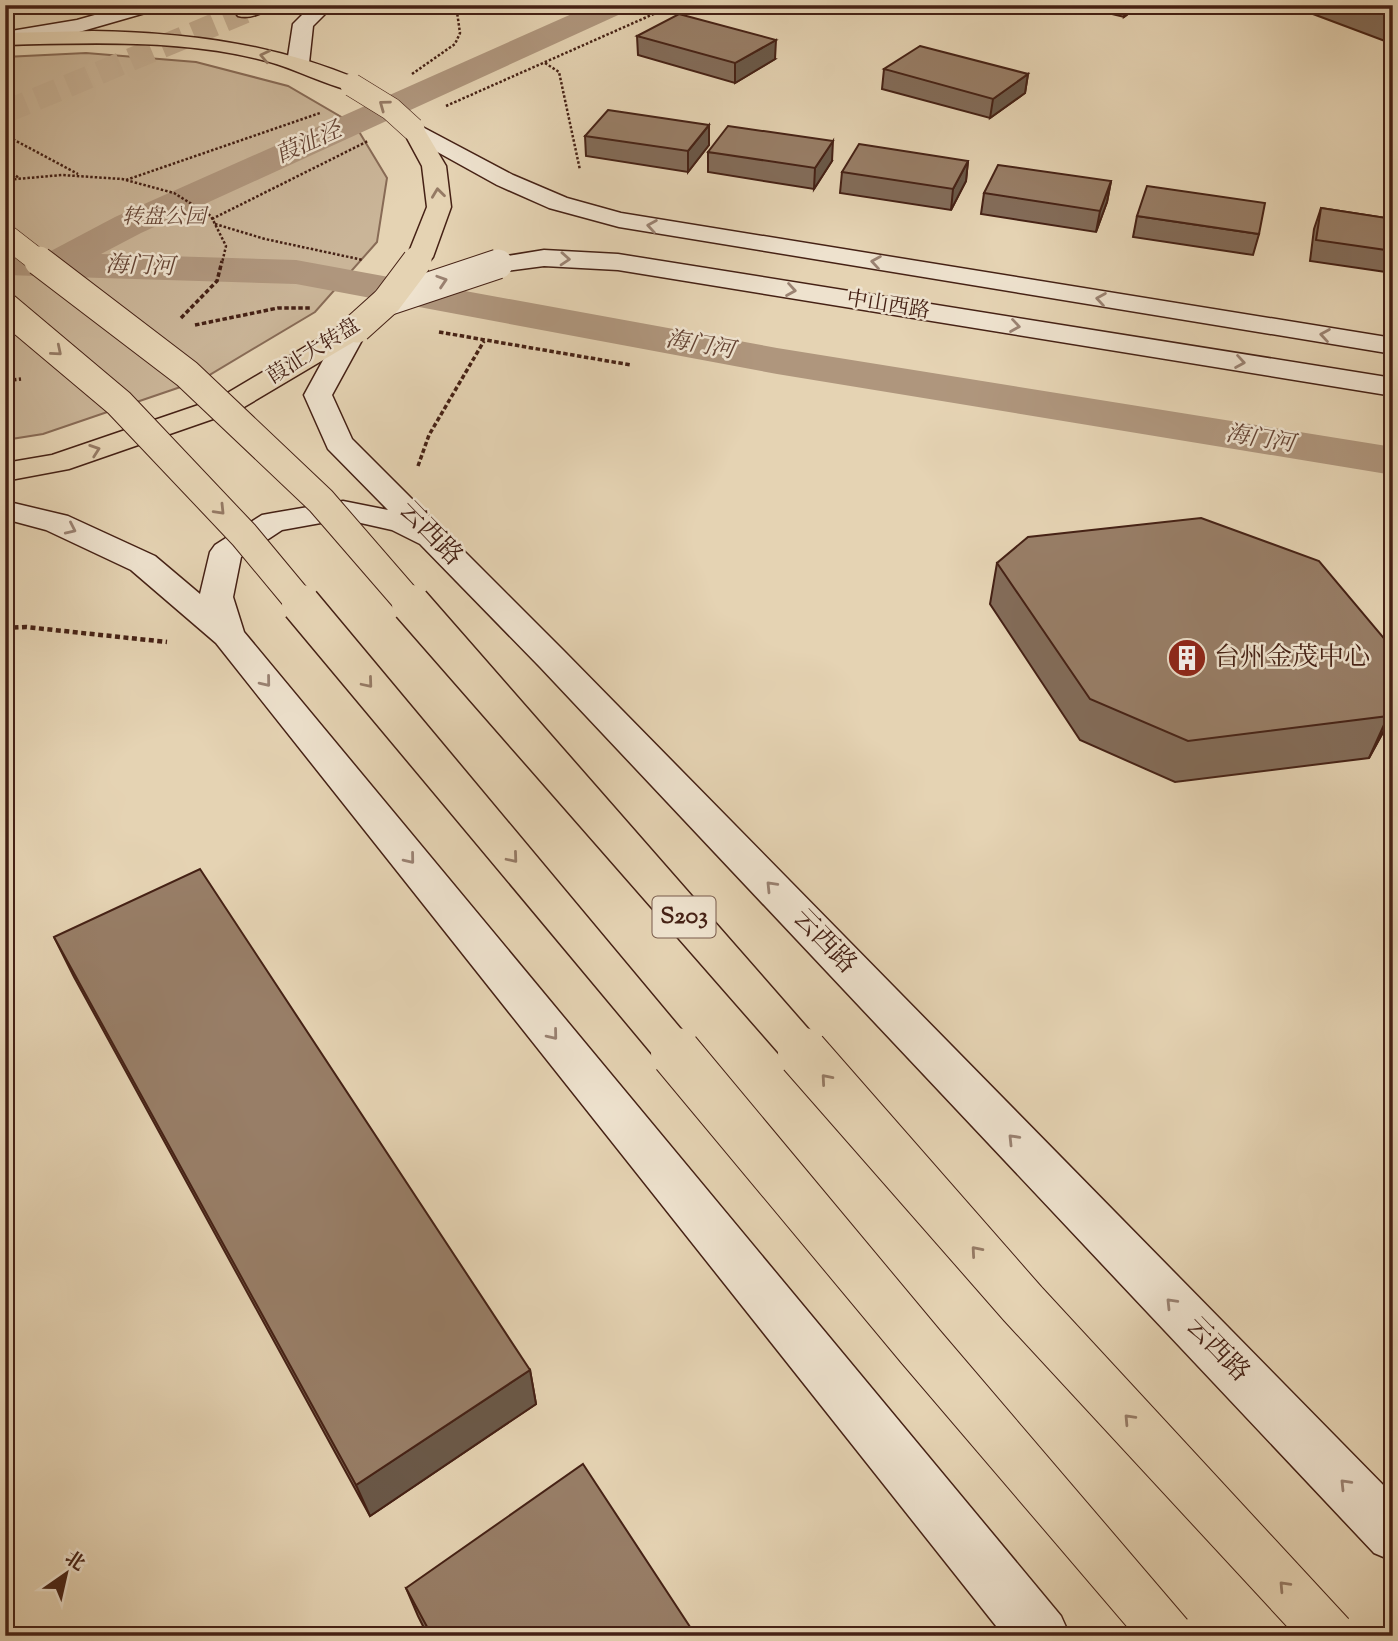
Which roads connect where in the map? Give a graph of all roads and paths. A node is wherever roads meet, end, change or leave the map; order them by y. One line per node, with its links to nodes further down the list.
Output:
1 (152, 5): 3 (main road)
2 (324, 5): 4 (main road)
3 (5, 38): 4 (main road, 葭沚大转盘, one-way to 3)
4 (298, 63): 6 (main road, 葭沚大转盘, one-way to 4, bridge)
5 (545, 63): 12 (path)
6 (413, 129): 12 (main road, 中山西路); 14 (main road, 葭沚大转盘, one-way to 6, bridge)
7 (5, 135): 9 (path)
8 (5, 168): 10 (path)
9 (82, 177): 10 (path); 15 (path)
10 (19, 178): 11 (path)
11 (5, 180)
12 (589, 212): 19 (main road, 中山西路, one-way to 12)
13 (5, 235): 30 (main road, S203, one-way to 13, bridge)
14 (387, 301): 17 (main road, 葭沚大转盘, bridge); 20 (main road, 中山西路, one-way to 20, bridge)
15 (196, 303)
16 (5, 307): 29 (main road, one-way to 29, bridge)
17 (355, 329): 21 (main road, 葭沚大转盘, one-way to 17); 22 (main road, 云西路)
18 (484, 340): 22 (path)
19 (1393, 346)
20 (1393, 387)
21 (5, 472)
22 (402, 506): 24 (main road, 云西路)
23 (5, 510): 26 (main road, one-way to 26)
24 (440, 545): 26 (main road); 27 (main road, 云西路, one-way to 24)
25 (5, 628): 26 (path)
26 (234, 643): 28 (main road, one-way to 28)
27 (1393, 1534)
28 (1041, 1636)
29 (1168, 1636)
30 (1330, 1636)

